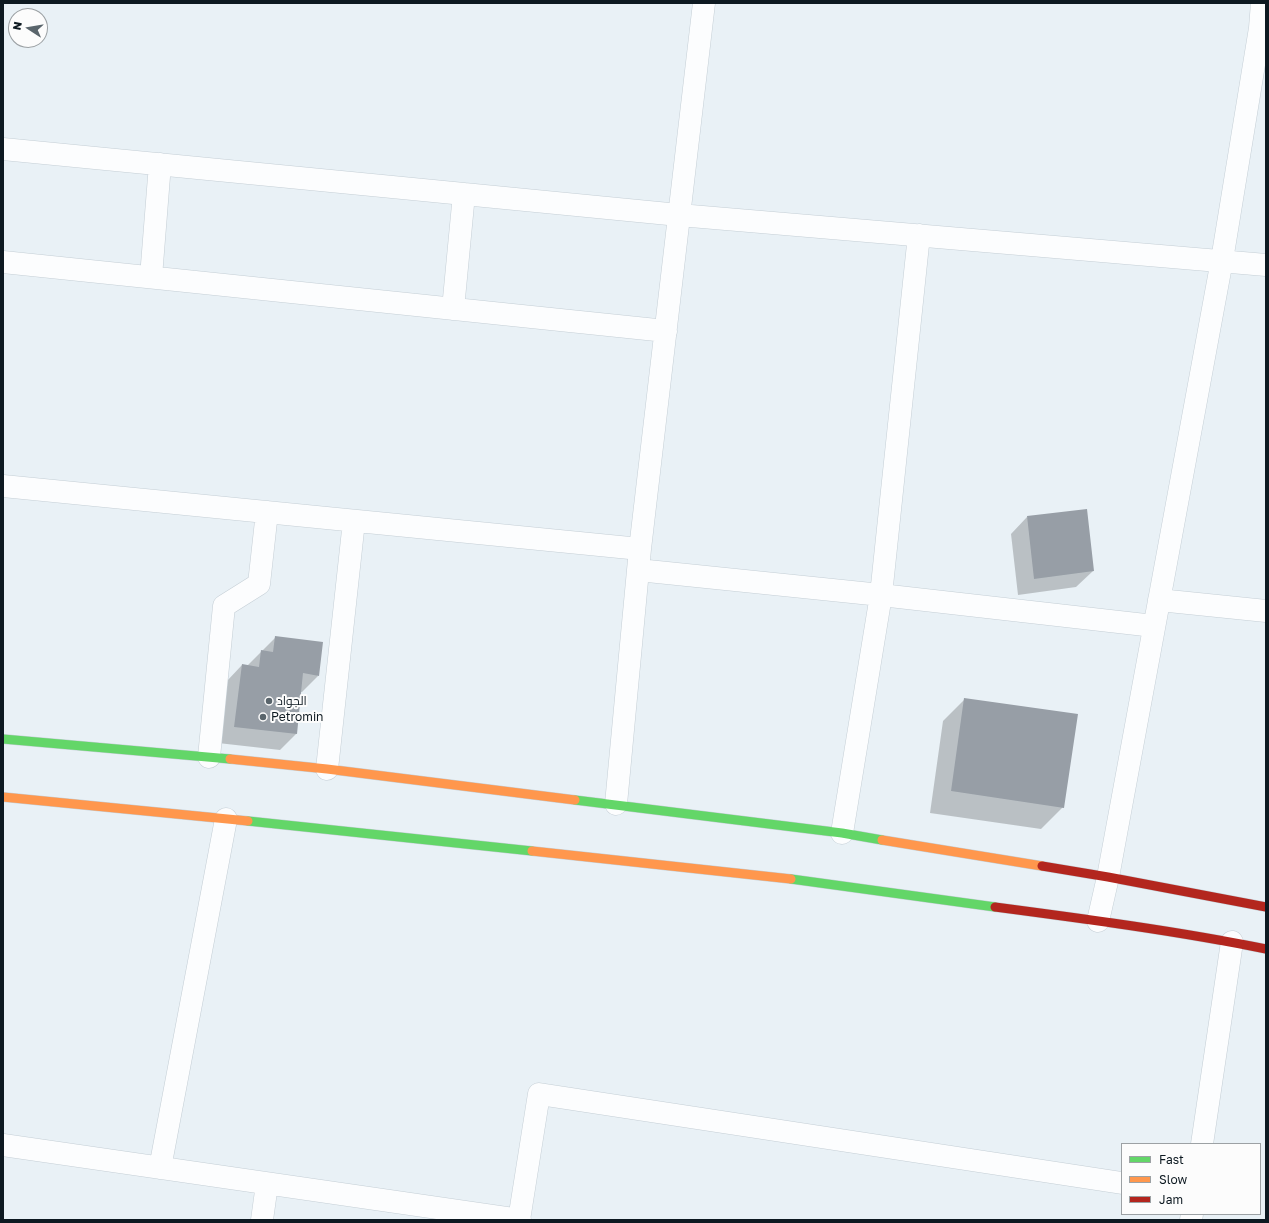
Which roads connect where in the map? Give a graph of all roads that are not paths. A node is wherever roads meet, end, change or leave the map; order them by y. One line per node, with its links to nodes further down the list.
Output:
1 (704, 3): 8 (street)
2 (1262, 3): 4 (street)
3 (1266, 3): 4 (street)
4 (1263, 28): 10 (street)
5 (3, 148): 6 (street)
6 (160, 164): 7 (street); 13 (street)
7 (464, 194): 8 (street); 14 (street)
8 (679, 215): 9 (street); 15 (street)
9 (919, 235): 10 (street); 20 (street)
10 (1222, 260): 12 (street); 21 (street)
11 (3, 262): 13 (street)
12 (1266, 265)
13 (150, 277): 14 (street)
14 (453, 309): 15 (street)
15 (666, 331): 19 (street)
16 (3, 486): 17 (street)
17 (267, 512): 18 (street); 25 (street)
18 (354, 521): 19 (street); 26 (street)
19 (639, 559): 20 (street); 28 (street)
20 (881, 595): 23 (street); 30 (street)
21 (1159, 600): 22 (street); 23 (street)
22 (1266, 611)
23 (1154, 626): 31 (street)
24 (3, 739): 25 (street)
25 (209, 757): 26 (street)
26 (327, 769): 28 (street)
27 (3, 797): 29 (street)
28 (616, 804): 30 (street)
29 (226, 819): 33 (street); 38 (street)
30 (842, 833): 31 (street)
31 (1108, 877): 32 (street); 33 (street)
32 (1266, 906)
33 (1098, 921): 34 (street)
34 (1232, 942): 35 (street); 36 (street)
35 (1266, 949)
36 (1202, 1143)
37 (3, 1145): 38 (street)
38 (160, 1168): 40 (street)
39 (1121, 1183): 42 (street)
40 (267, 1184): 41 (street); 42 (street)
41 (262, 1220)
42 (520, 1220)

